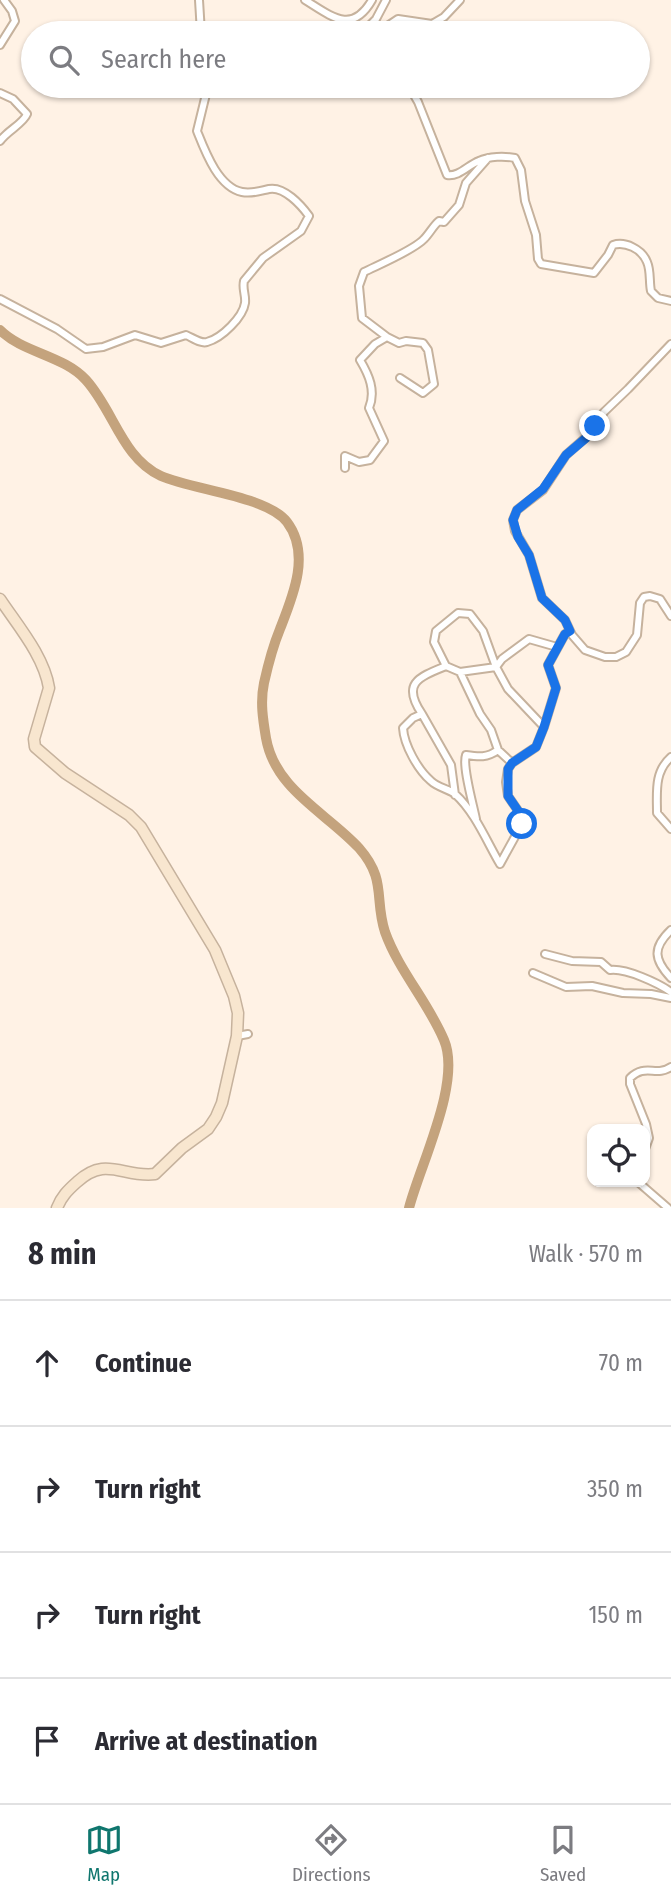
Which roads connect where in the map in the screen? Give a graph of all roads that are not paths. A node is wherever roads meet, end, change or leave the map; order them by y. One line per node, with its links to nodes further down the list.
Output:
1 (5, 0): 10 (street)
2 (199, 0): 7 (street)
3 (305, 0): 4 (street)
4 (372, 0)
5 (386, 0): 8 (street)
6 (460, 0): 9 (street)
7 (200, 21)
8 (374, 21)
9 (437, 21)
10 (0, 45)
11 (0, 93): 14 (street)
12 (205, 98): 16 (street)
13 (416, 98): 15 (street)
14 (0, 141)
15 (488, 158): 17 (street); 18 (street)
16 (0, 299)
17 (671, 301)
18 (387, 337): 20 (street); 21 (street)
19 (671, 344): 24 (street)
20 (400, 378)
21 (345, 468)
22 (0, 599): 46 (main road)
23 (671, 616): 24 (street)
24 (570, 631): 25 (street)
25 (557, 647): 27 (street); 30 (street)
26 (446, 666): 27 (street); 28 (street); 29 (street)
27 (496, 667): 28 (street); 30 (street)
28 (460, 672): 31 (street)
29 (422, 714): 34 (street); 34 (street)
30 (544, 727): 33 (street)
31 (498, 750): 33 (street); 35 (street)
32 (671, 757): 36 (street)
33 (512, 763): 35 (street)
34 (456, 795): 35 (street)
35 (477, 824)
36 (671, 830)
37 (671, 930): 40 (street)
38 (545, 954): 41 (street)
39 (533, 973): 42 (street)
40 (671, 978)
41 (671, 992)
42 (671, 998)
43 (671, 1067): 44 (street)
44 (644, 1124)
45 (644, 1187): 47 (street)
46 (57, 1208)
47 (668, 1208)

